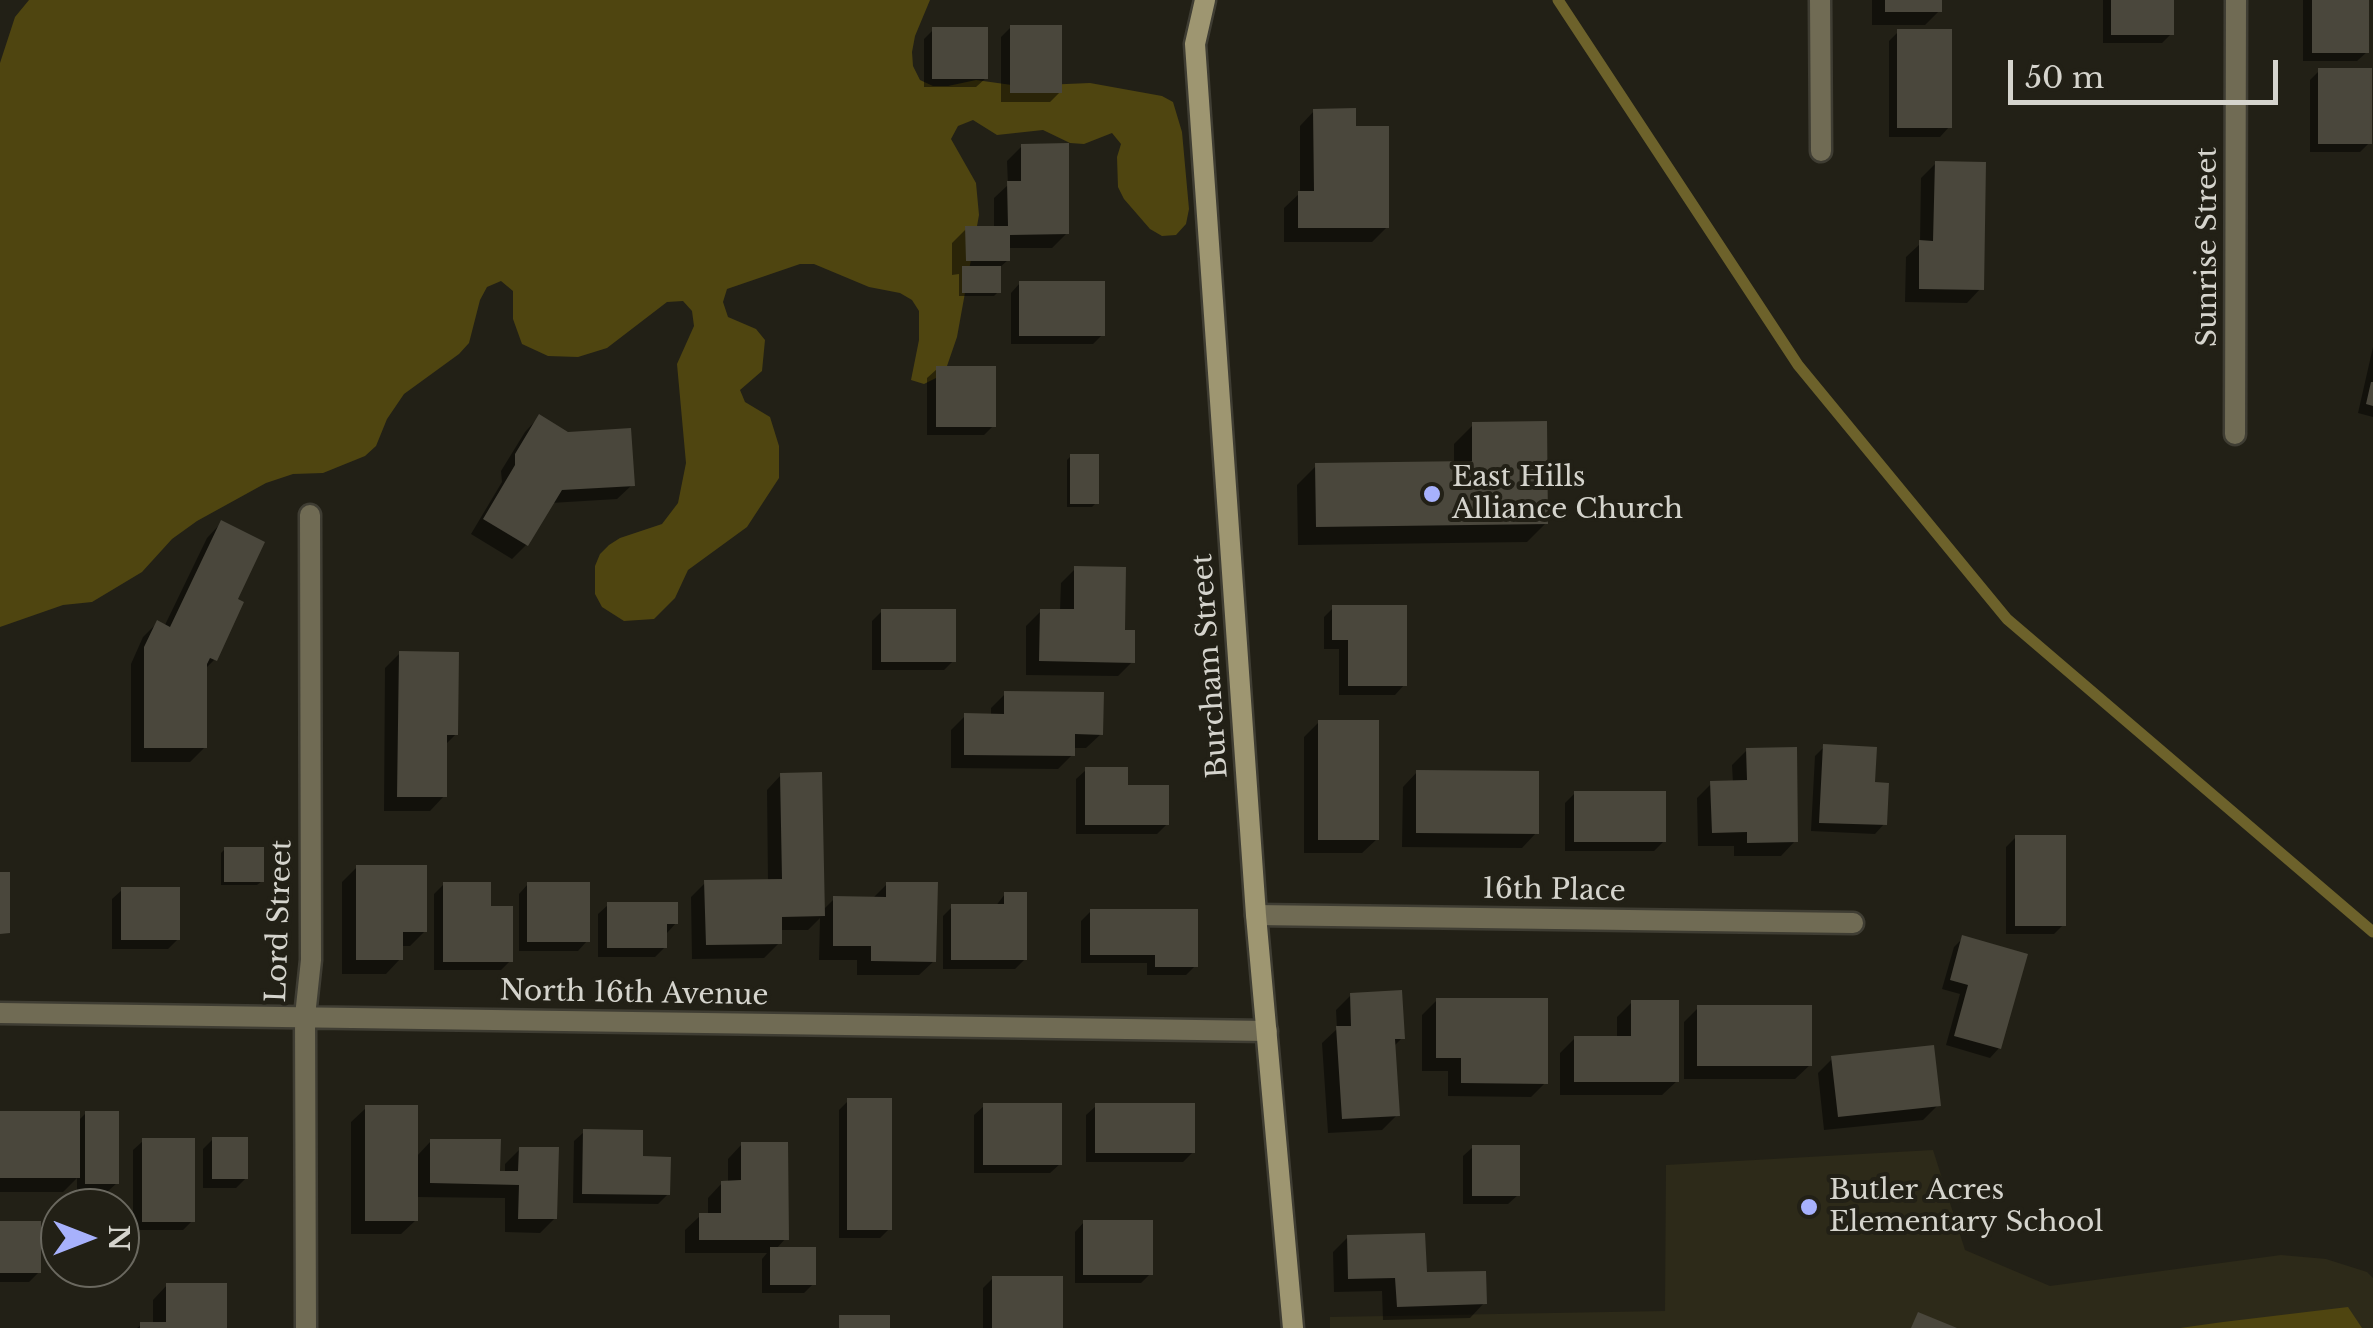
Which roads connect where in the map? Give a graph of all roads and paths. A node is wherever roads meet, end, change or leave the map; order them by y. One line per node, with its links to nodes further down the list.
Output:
1 (1205, 0): 7 (street, Burcham Street)
2 (1820, 0): 4 (street)
3 (2236, 0): 5 (street, Sunrise Street)
4 (1821, 150)
5 (2235, 434)
6 (310, 515): 10 (street, Lord Street)
7 (1256, 915): 8 (street, 16th Place); 11 (street, Burcham Street)
8 (1852, 923)
9 (0, 1013): 10 (street, North 16th Avenue)
10 (305, 1016): 11 (street, North 16th Avenue); 12 (street, Lord Street)
11 (1267, 1031): 13 (street, Burcham Street)
12 (306, 1328)
13 (1292, 1328)

